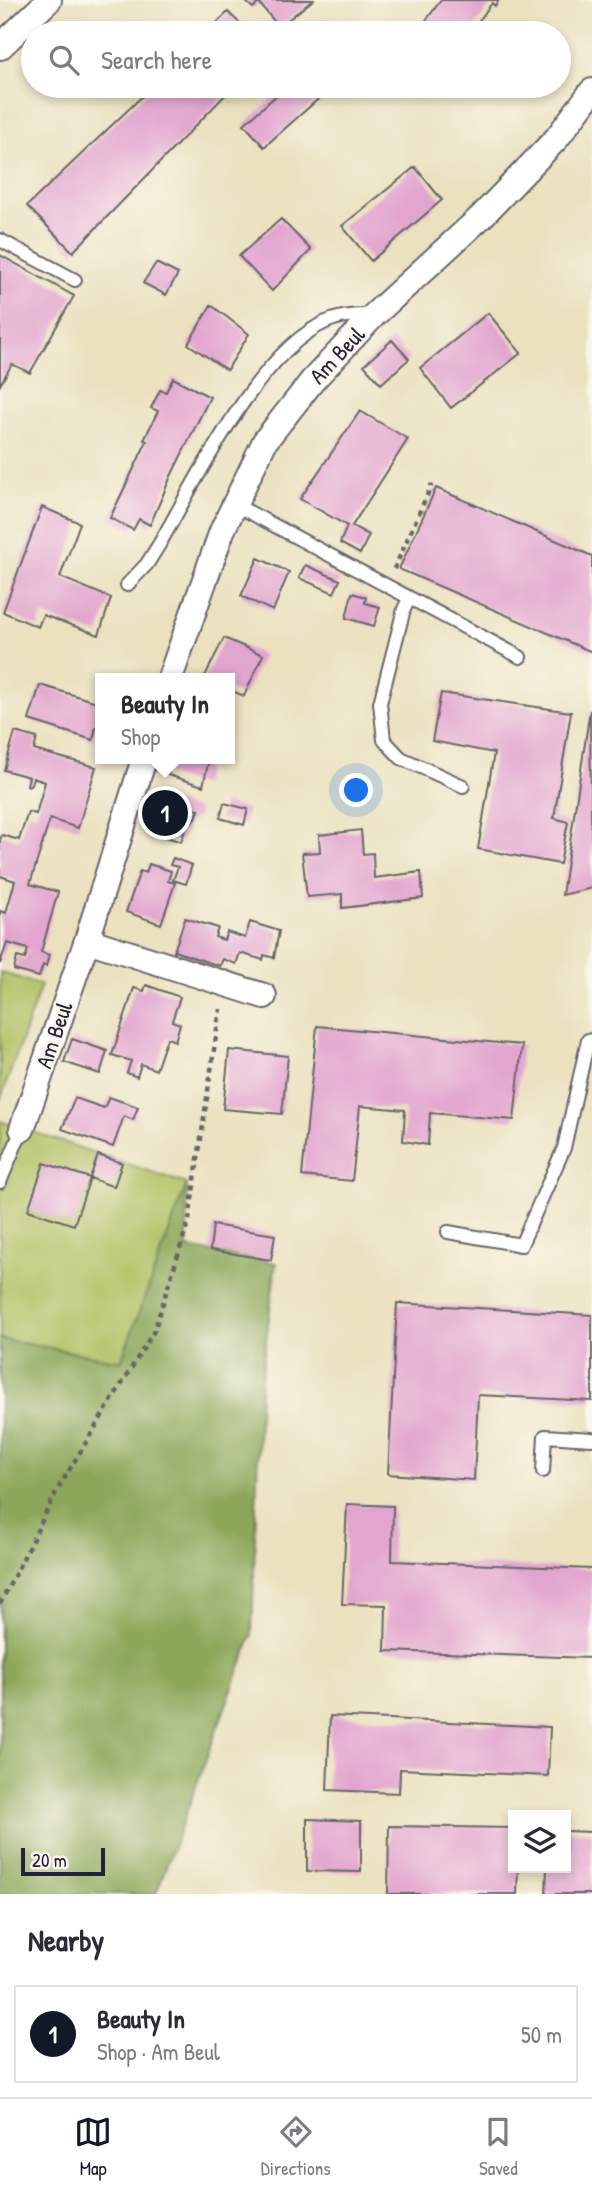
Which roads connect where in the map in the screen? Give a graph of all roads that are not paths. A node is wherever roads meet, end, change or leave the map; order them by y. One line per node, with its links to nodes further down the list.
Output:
1 (49, 0): 2 (street)
2 (27, 21)
3 (21, 27): 4 (street)
4 (0, 47)
5 (592, 91): 8 (street, Am Beul)
6 (0, 240): 7 (lane)
7 (75, 280)
8 (374, 315): 9 (street, Am Beul); 10 (lane)
9 (234, 504): 11 (lane); 13 (street, Am Beul)
10 (127, 585)
11 (409, 599): 12 (lane); 15 (lane)
12 (520, 657)
13 (172, 673)
14 (142, 764): 16 (street, Am Beul)
15 (463, 786)
16 (87, 940): 17 (street); 19 (street, Am Beul)
17 (264, 996)
18 (588, 1040): 21 (lane)
19 (22, 1129): 20 (lane)
20 (0, 1182)
21 (448, 1233)
22 (592, 1439): 23 (lane)
23 (543, 1471)

